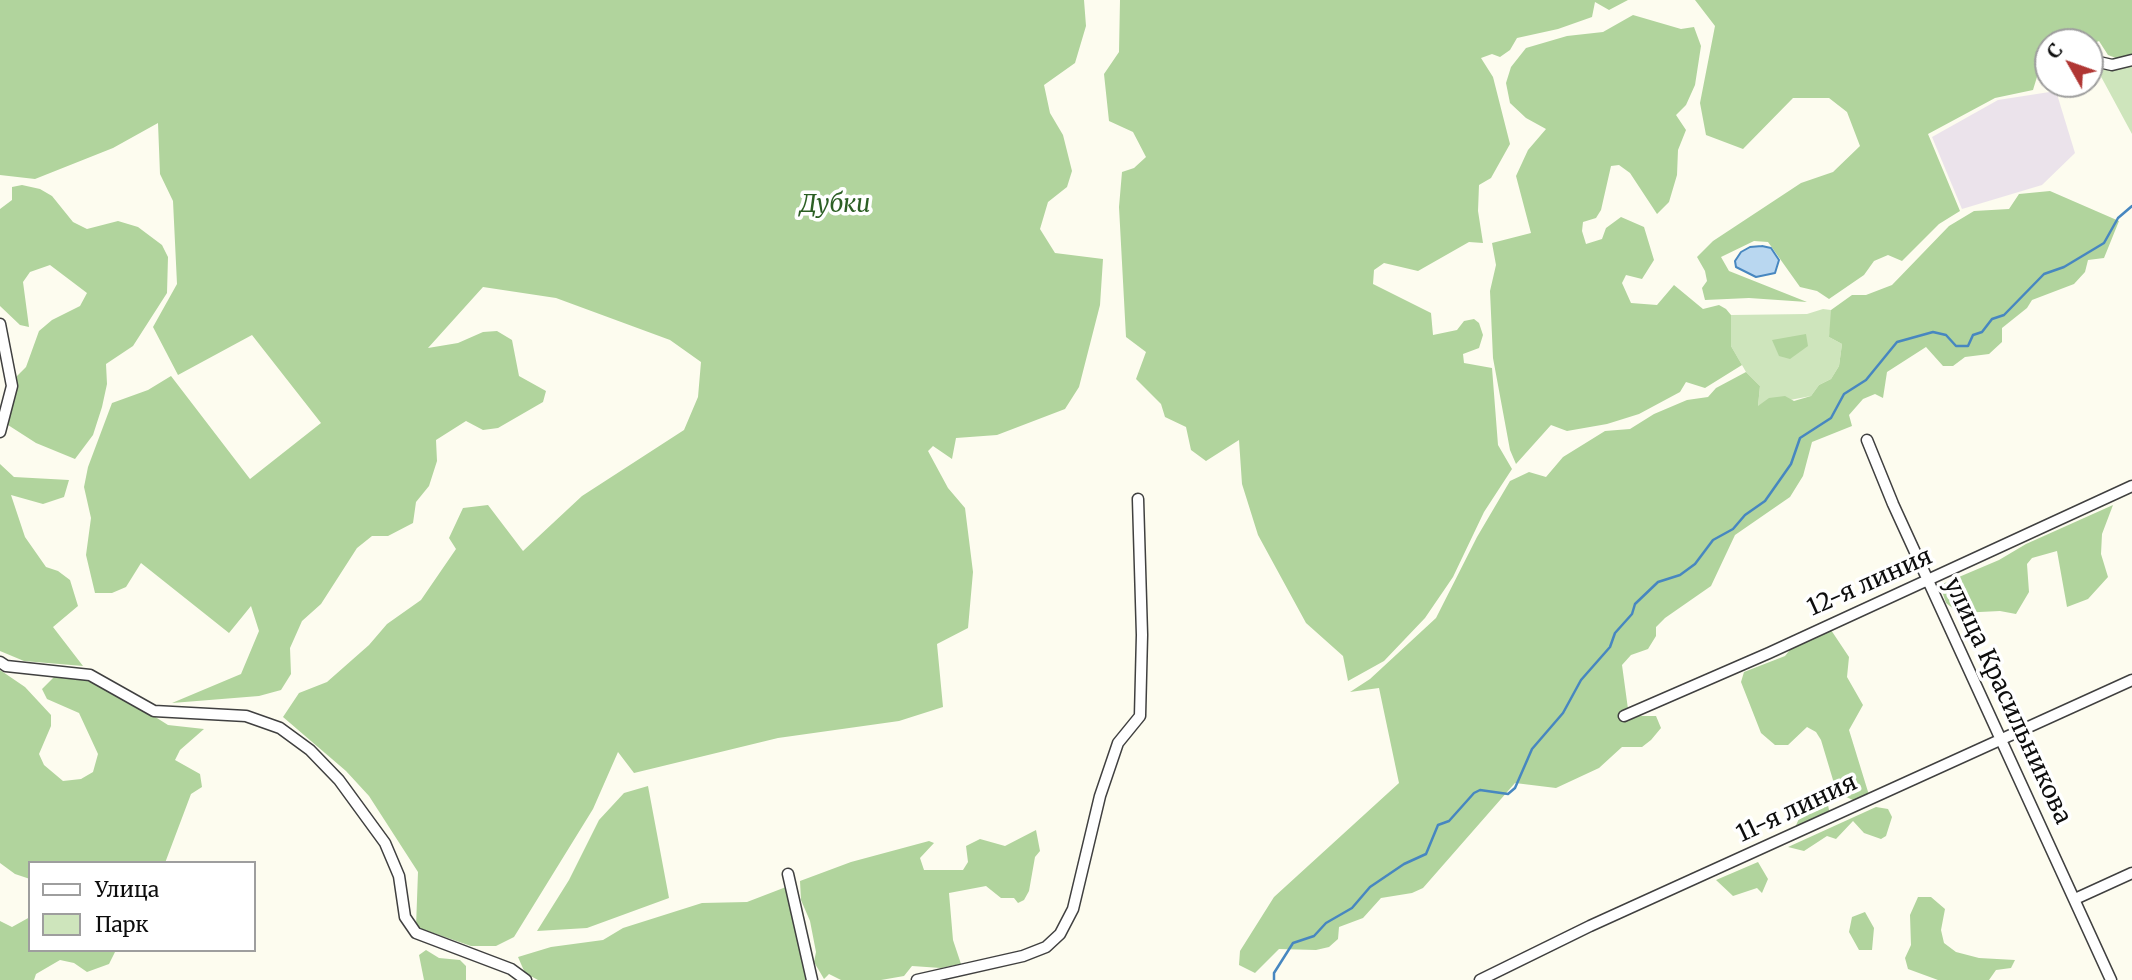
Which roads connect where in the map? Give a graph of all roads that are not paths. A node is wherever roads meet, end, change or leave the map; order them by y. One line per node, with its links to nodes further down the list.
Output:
1 (2132, 60): 2 (street)
2 (2104, 63)
3 (0, 324): 4 (street)
4 (0, 432)
5 (1867, 440): 8 (street, улица Красильникова)
6 (2132, 486): 8 (street, 12-я линия)
7 (1138, 499): 18 (street)
8 (1928, 580): 11 (street, 12-я линия); 12 (street, улица Красильникова)
9 (0, 662): 16 (street)
10 (2132, 680): 12 (street, 11-я линия)
11 (1624, 716)
12 (2001, 738): 15 (street, улица Красильникова); 19 (street, 11-я линия)
13 (2132, 873): 15 (street)
14 (788, 874): 17 (street)
15 (2075, 899): 20 (street, улица Красильникова)
16 (526, 980)
17 (812, 980)
18 (918, 980)
19 (1480, 980)
20 (2111, 980)

